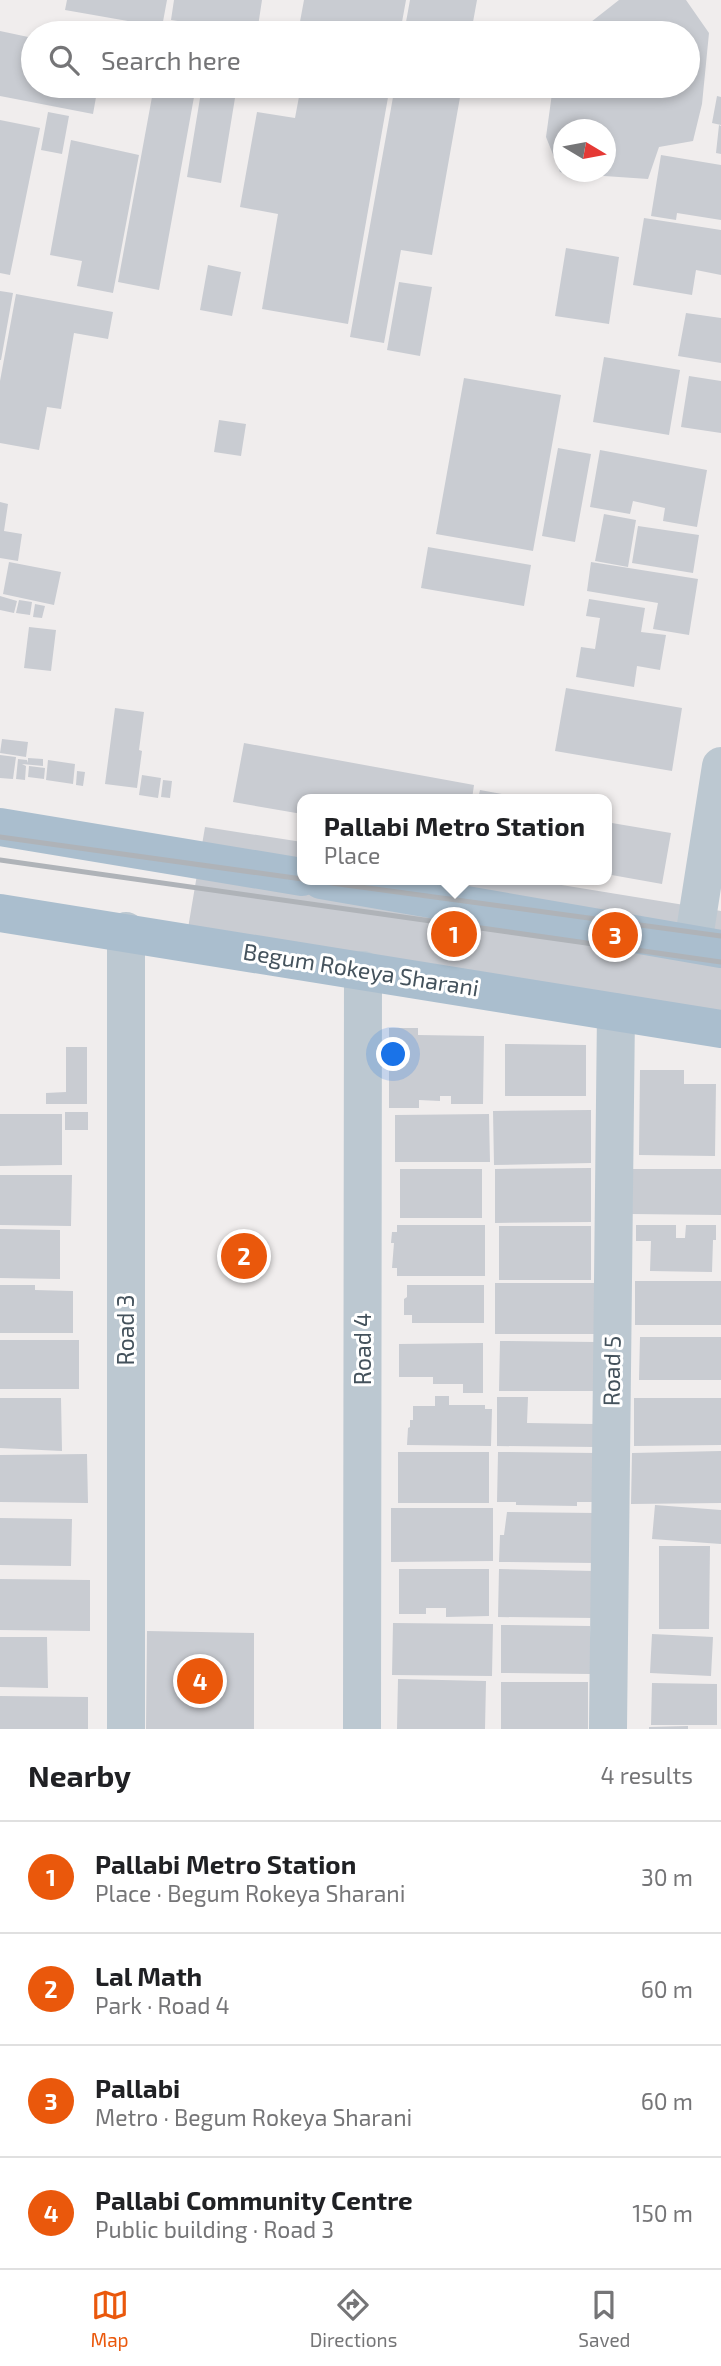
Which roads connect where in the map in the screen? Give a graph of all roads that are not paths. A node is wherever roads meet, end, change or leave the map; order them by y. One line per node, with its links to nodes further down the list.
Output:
1 (721, 766): 7 (street)
2 (0, 827): 3 (main road)
3 (297, 876)
4 (350, 885): 7 (main road)
5 (0, 913): 6 (main road, Begum Rokeya Sharani)
6 (126, 931): 8 (main road, Begum Rokeya Sharani); 11 (street, Road 3)
7 (707, 947)
8 (363, 970): 9 (main road, Begum Rokeya Sharani); 12 (street, Road 4)
9 (615, 1012): 10 (main road, Begum Rokeya Sharani); 13 (street, Road 5)
10 (721, 1029)
11 (126, 1729)
12 (362, 1729)
13 (608, 1729)

